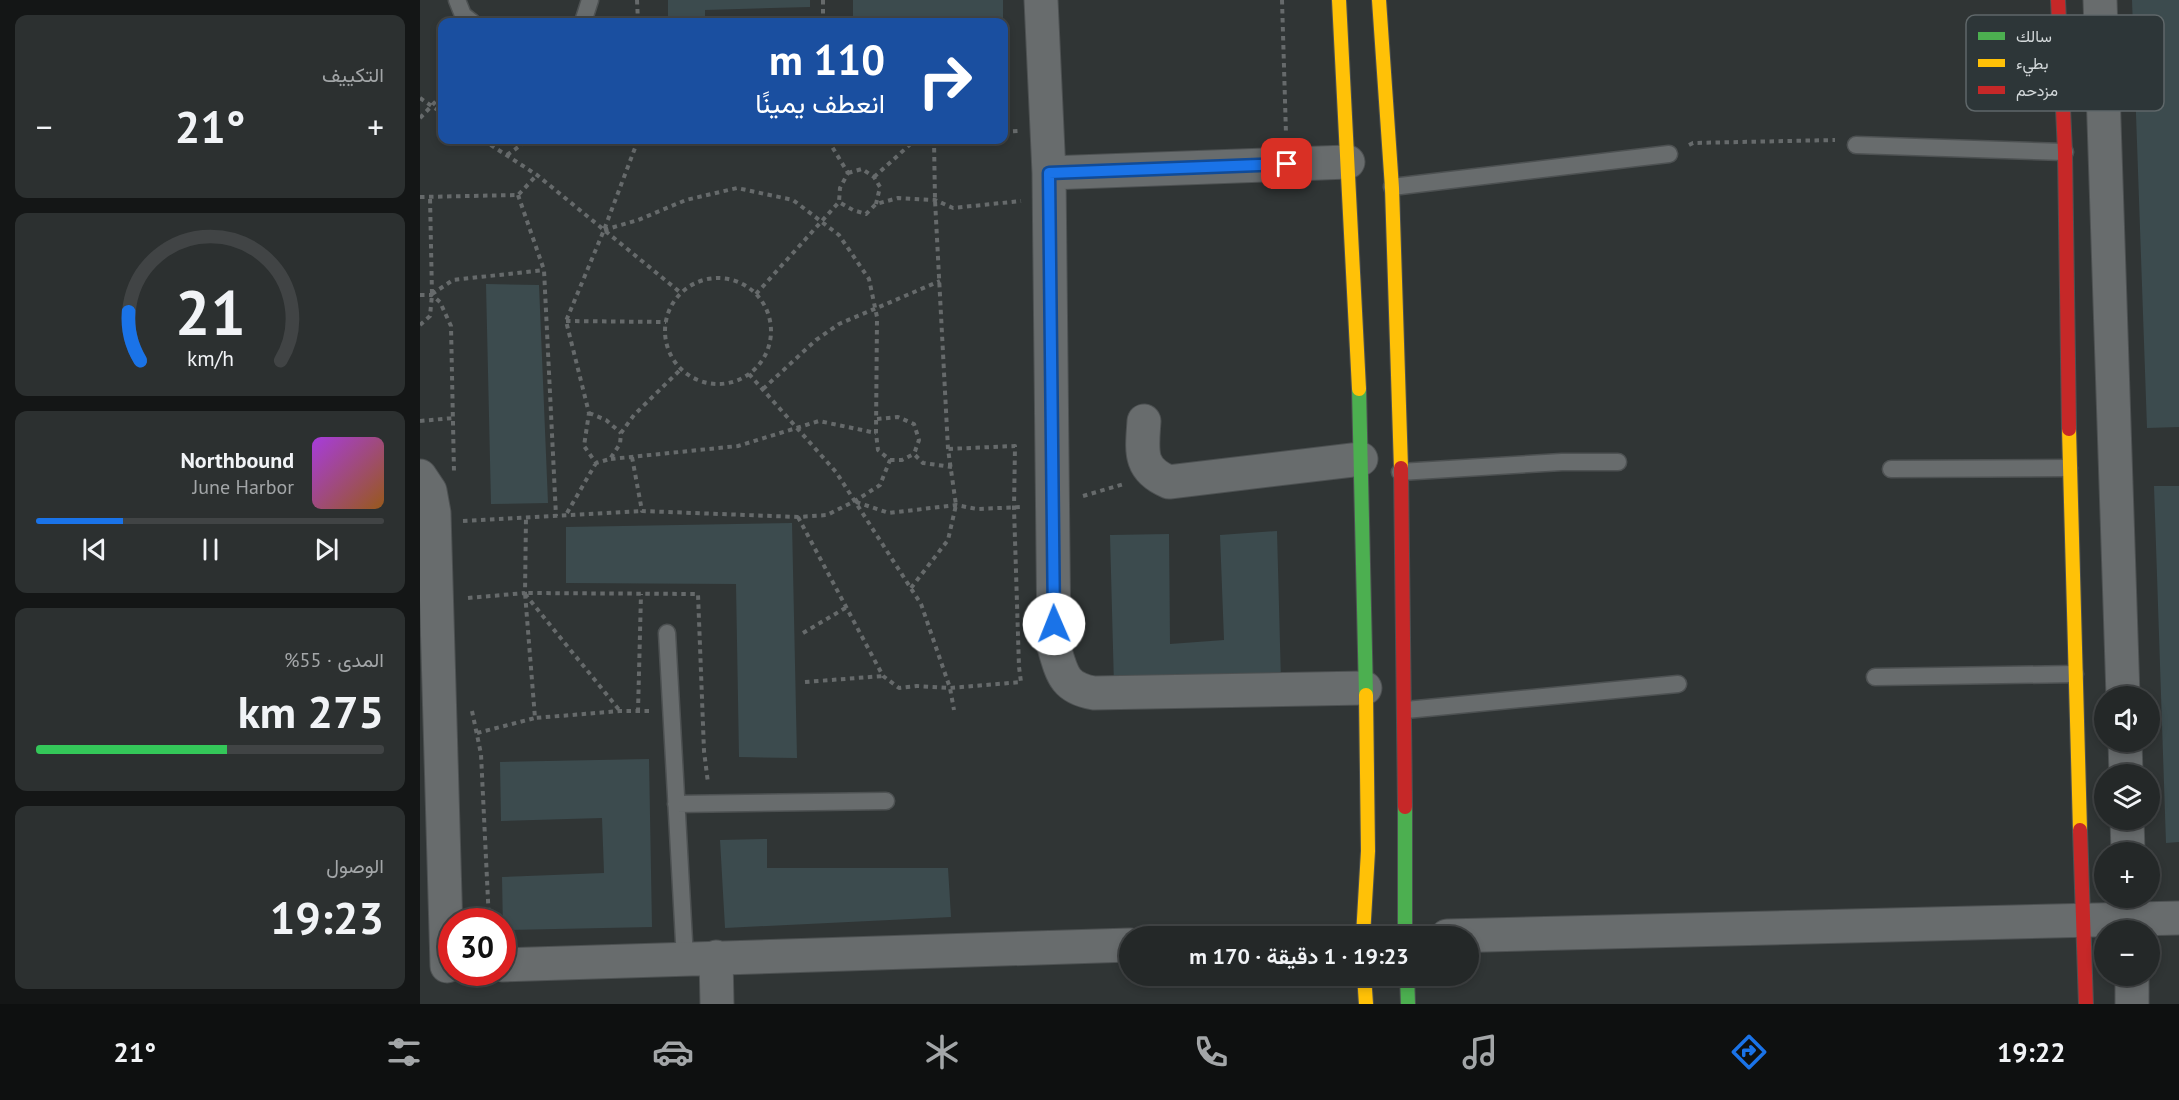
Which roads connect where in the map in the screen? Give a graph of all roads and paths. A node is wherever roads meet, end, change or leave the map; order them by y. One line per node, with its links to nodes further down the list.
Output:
1 (457, 0): 13 (lane)
2 (590, 0): 14 (lane)
3 (637, 0): 15 (path)
4 (823, 0): 16 (path)
5 (1041, 0): 39 (street)
6 (1282, 0): 35 (path)
7 (1339, 0): 34 (street)
8 (1379, 0): 40 (street)
9 (2058, 0): 11 (street)
10 (2100, 0): 12 (street)
11 (2059, 15)
12 (2100, 15)
13 (466, 18)
14 (584, 18)
15 (638, 18)
16 (823, 18)
17 (420, 98): 19 (path)
18 (438, 99): 19 (path)
19 (432, 106): 20 (path); 23 (path)
20 (438, 110)
21 (2063, 111): 31 (street)
22 (2104, 111): 107 (street)
23 (420, 118)
24 (489, 144): 33 (path)
25 (522, 144): 33 (path)
26 (636, 144): 48 (path)
27 (830, 144): 36 (path)
28 (911, 144): 38 (path)
29 (934, 144): 44 (path)
30 (1856, 145): 31 (lane); 32 (path)
31 (2065, 152): 79 (street)
32 (1669, 154): 40 (lane)
33 (507, 155): 37 (path)
34 (1348, 162): 35 (street); 74 (street)
35 (1287, 164): 39 (street)
36 (848, 173): 38 (path); 45 (path)
37 (537, 175): 41 (path); 48 (path)
38 (874, 177): 46 (path)
39 (1049, 186): 44 (path); 86 (street)
40 (1392, 187): 81 (street)
41 (518, 195): 43 (path); 49 (path)
42 (420, 197): 43 (path)
43 (430, 197): 54 (path)
44 (935, 200): 46 (path); 50 (path)
45 (839, 202): 46 (path); 47 (path)
46 (876, 204)
47 (821, 222): 48 (path); 52 (path); 55 (path)
48 (604, 230): 51 (path); 56 (path)
49 (544, 270): 54 (path); 91 (path)
50 (940, 281): 55 (path); 70 (path)
51 (681, 293): 52 (path); 57 (path)
52 (756, 294): 60 (path)
53 (420, 295): 54 (path)
54 (432, 295): 58 (path); 63 (path)
55 (876, 307): 61 (path); 64 (path)
56 (566, 321): 57 (path); 62 (path)
57 (666, 322): 59 (path)
58 (420, 325)
59 (681, 369): 60 (path); 68 (path)
60 (749, 374): 61 (path)
61 (763, 389): 67 (path)
62 (589, 413): 68 (path); 77 (path)
63 (453, 418): 65 (path); 82 (path)
64 (877, 419): 69 (path); 71 (path)
65 (420, 421)
66 (1144, 421): 84 (street)
67 (796, 427): 69 (path); 72 (path); 85 (path)
68 (621, 433): 73 (path)
69 (876, 433): 75 (path)
70 (948, 449): 78 (path); 88 (path)
71 (914, 454): 75 (path); 78 (path)
72 (632, 457): 73 (path); 89 (path)
73 (610, 459): 77 (path)
74 (1361, 459): 84 (street); 109 (street)
75 (890, 460): 85 (path)
76 (1618, 462): 81 (lane)
77 (596, 463): 90 (path)
78 (952, 467): 87 (path)
79 (2069, 468): 80 (lane); 102 (street)
80 (1891, 469)
81 (1400, 472): 113 (street)
82 (454, 475)
83 (420, 476): 110 (street)
84 (1154, 476): 86 (path)
85 (855, 501): 87 (path); 93 (path); 95 (path)
86 (1053, 504): 88 (path); 109 (street)
87 (956, 505): 88 (path); 95 (path)
88 (1014, 508): 108 (path)
89 (642, 511): 90 (path); 93 (path)
90 (567, 514): 91 (path)
91 (556, 516): 92 (path)
92 (526, 517): 94 (path); 96 (path)
93 (798, 517): 99 (path)
94 (456, 521)
95 (911, 588): 108 (path)
96 (525, 593): 97 (path); 98 (path); 114 (path); 116 (path)
97 (640, 594): 115 (path); 119 (path)
98 (468, 598)
99 (847, 607): 101 (path); 103 (path)
100 (667, 633): 111 (lane)
101 (803, 633)
102 (2075, 674): 104 (lane); 125 (street)
103 (884, 676): 105 (path); 108 (path)
104 (1875, 677)
105 (805, 682)
106 (1678, 684): 113 (lane)
107 (2123, 686)
108 (950, 688): 112 (path)
109 (1365, 688): 126 (street)
110 (444, 706): 117 (path); 121 (street)
111 (671, 710): 115 (path); 120 (lane)
112 (954, 710)
113 (1406, 710): 127 (street)
114 (620, 711): 115 (path); 116 (path)
115 (638, 712)
116 (535, 718): 117 (path)
117 (477, 733): 122 (path)
118 (885, 801): 119 (lane)
119 (712, 803): 120 (lane)
120 (676, 804): 130 (lane)
121 (441, 908)
122 (488, 908)
123 (2130, 916): 124 (street); 125 (street)
124 (2179, 918)
125 (2084, 920): 128 (street); 138 (street)
126 (1364, 926)
127 (1405, 926)
128 (1479, 935)
129 (1119, 945): 130 (street)
130 (700, 958): 131 (street); 135 (street)
131 (516, 965)
132 (1365, 986): 136 (street)
133 (1407, 986): 137 (street)
134 (2132, 986): 139 (street)
135 (717, 1004)
136 (1366, 1004)
137 (1408, 1004)
138 (2086, 1004)
139 (2132, 1004)

